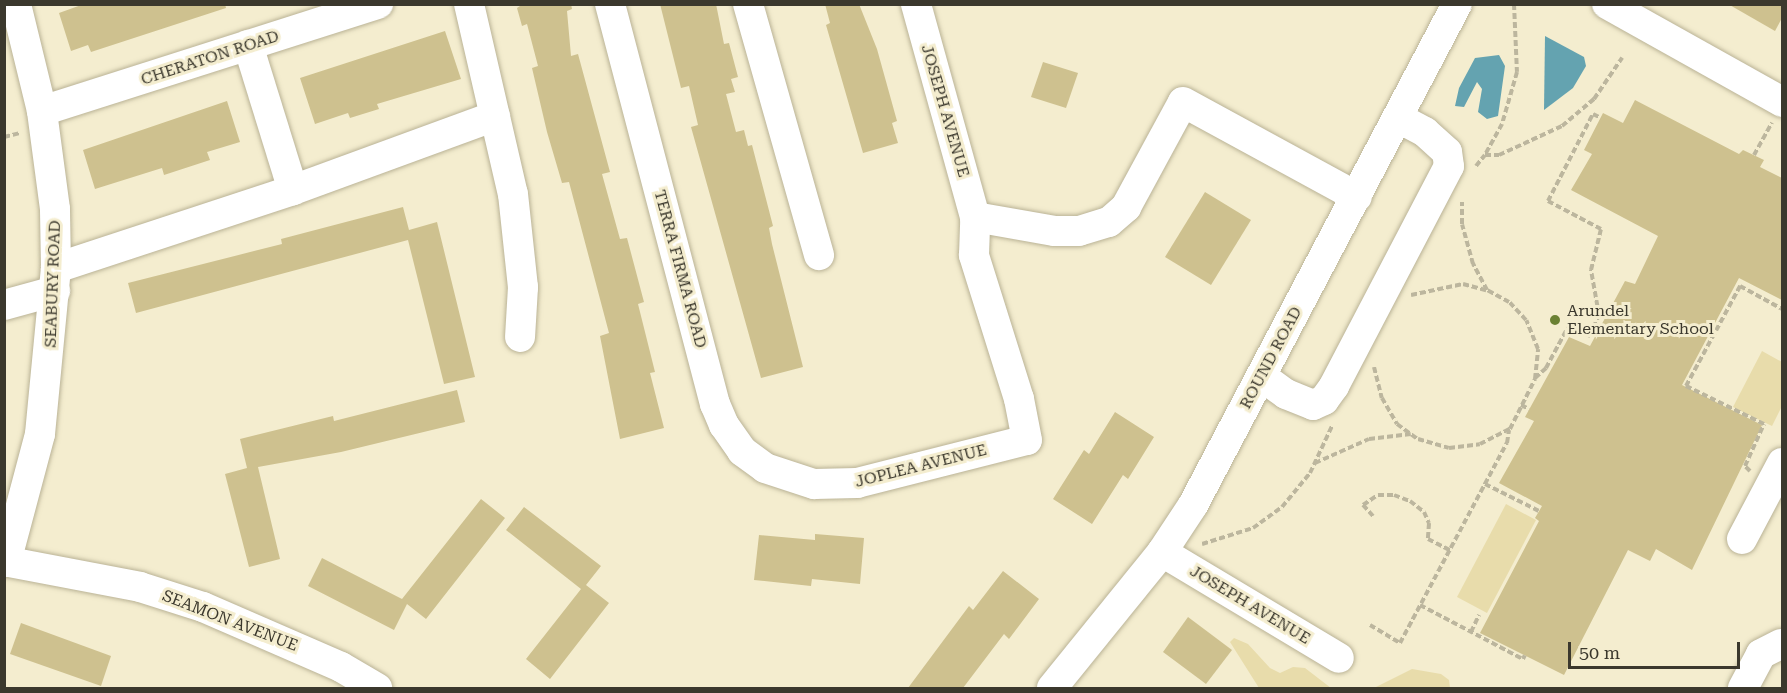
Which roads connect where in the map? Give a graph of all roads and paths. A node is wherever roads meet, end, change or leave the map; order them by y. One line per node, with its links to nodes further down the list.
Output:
1 (16, 4): 16 (street, SEABURY ROAD)
2 (378, 4): 10 (street, CHERATON ROAD)
3 (469, 4): 13 (street)
4 (610, 4): 43 (street, TERRA FIRMA ROAD)
5 (748, 4): 25 (street)
6 (916, 4): 24 (street, JOSEPH AVENUE)
7 (1457, 4): 14 (street, ROUND ROAD)
8 (1514, 4): 18 (path)
9 (1607, 4): 12 (street)
10 (248, 45): 16 (street, CHERATON ROAD); 21 (street)
11 (1622, 58): 18 (path)
12 (1778, 111): 19 (path)
13 (495, 117): 21 (street); 31 (street)
14 (1399, 118): 23 (street, ROUND ROAD); 33 (street)
15 (1601, 118): 34 (path)
16 (33, 121): 17 (path); 26 (street, SEABURY ROAD)
17 (4, 137)
18 (1485, 155): 20 (path)
19 (1754, 155)
20 (1473, 170)
21 (293, 190): 26 (street)
22 (1461, 194): 27 (path)
23 (1357, 197): 24 (street); 33 (street, ROUND ROAD)
24 (975, 217): 40 (street, JOSEPH AVENUE)
25 (819, 255)
26 (56, 279): 29 (street); 52 (street, SEABURY ROAD)
27 (1487, 290): 28 (path); 34 (path)
28 (1400, 298)
29 (4, 305)
30 (1782, 309): 45 (path)
31 (520, 337)
32 (1371, 355): 39 (path)
33 (1262, 376): 51 (street, ROUND ROAD)
34 (1535, 379): 35 (path)
35 (1521, 405): 36 (path); 38 (path)
36 (1529, 409)
37 (1337, 415): 41 (path)
38 (1510, 429): 39 (path); 44 (path)
39 (1411, 434): 41 (path)
40 (1027, 440): 43 (street, JOPLEA AVENUE)
41 (1314, 463): 49 (path)
42 (1782, 463): 45 (street)
43 (814, 484)
44 (1485, 484): 46 (path); 50 (path)
45 (1768, 490): 48 (street)
46 (1539, 511)
47 (1373, 516): 50 (path)
48 (1742, 539)
49 (1202, 544)
50 (1449, 550): 53 (path)
51 (1162, 552): 59 (street, JOSEPH AVENUE); 61 (street, ROUND ROAD)
52 (5, 561): 60 (street, SEAMON AVENUE)
53 (1420, 605): 55 (path); 56 (path)
54 (1479, 615): 56 (path)
55 (1370, 625)
56 (1471, 632): 58 (path)
57 (1782, 639): 62 (street)
58 (1525, 655)
59 (1339, 658)
60 (377, 688)
61 (1052, 688)
62 (1743, 688)

